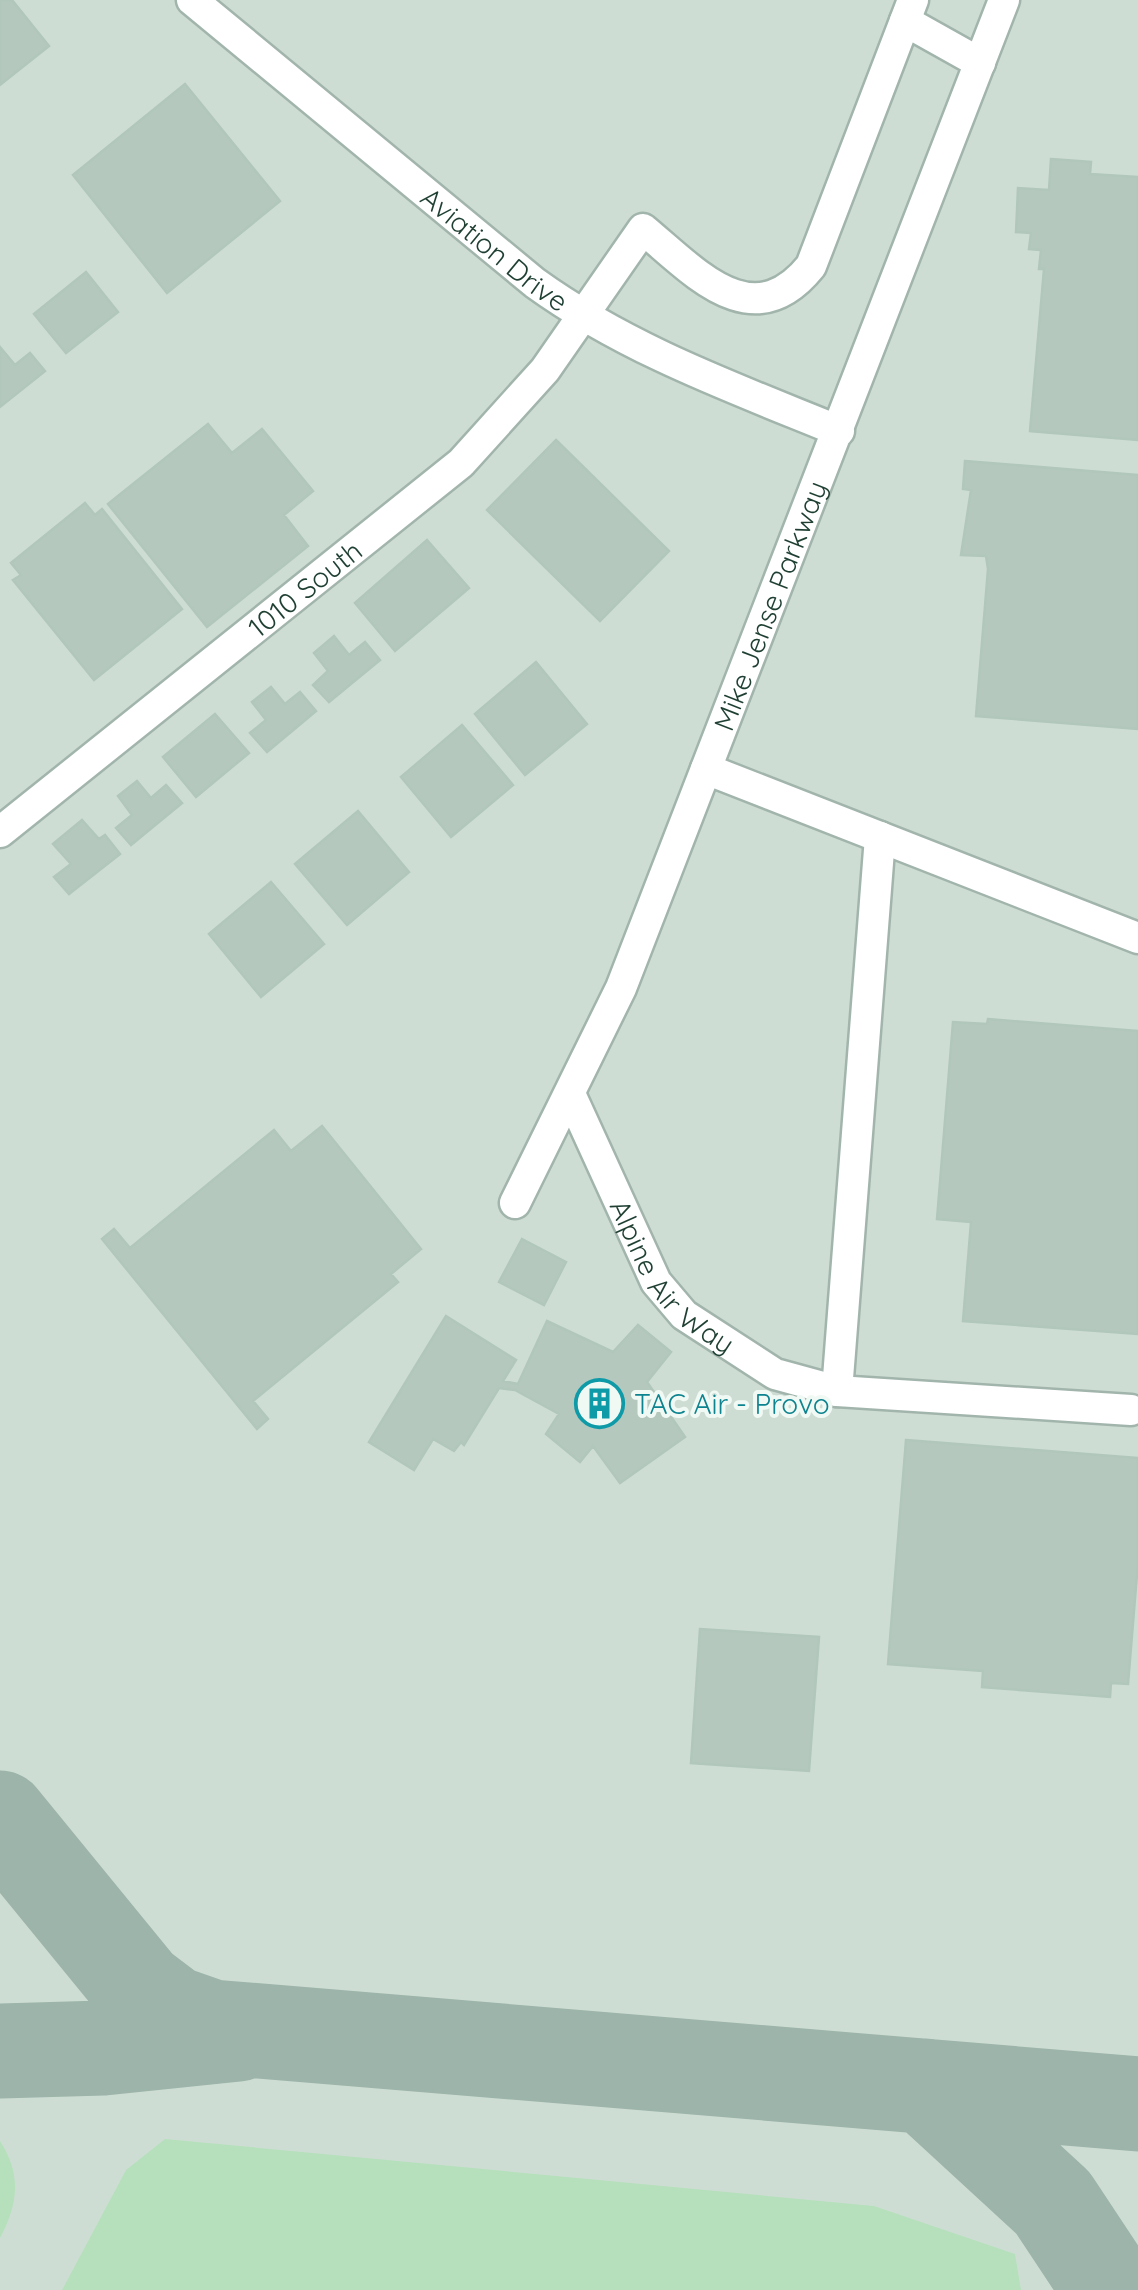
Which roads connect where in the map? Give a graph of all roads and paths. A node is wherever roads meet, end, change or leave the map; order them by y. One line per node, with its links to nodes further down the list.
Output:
1 (192, 0): 5 (street, Aviation Drive)
2 (1004, 0): 4 (street, Mike Jense Parkway)
3 (909, 11): 4 (street); 5 (street, 1010 South)
4 (980, 64): 6 (street, Mike Jense Parkway)
5 (584, 318): 6 (street, Aviation Drive); 8 (street, 1010 South)
6 (839, 431): 7 (street, Mike Jense Parkway)
7 (706, 769): 9 (street); 11 (street, Mike Jense Parkway)
8 (0, 832)
9 (880, 837): 10 (street); 13 (street)
10 (1138, 938)
11 (571, 1096): 12 (street, Mike Jense Parkway); 13 (street, Alpine Air Way)
12 (515, 1203)
13 (837, 1391): 14 (street, Alpine Air Way)
14 (1131, 1410)

